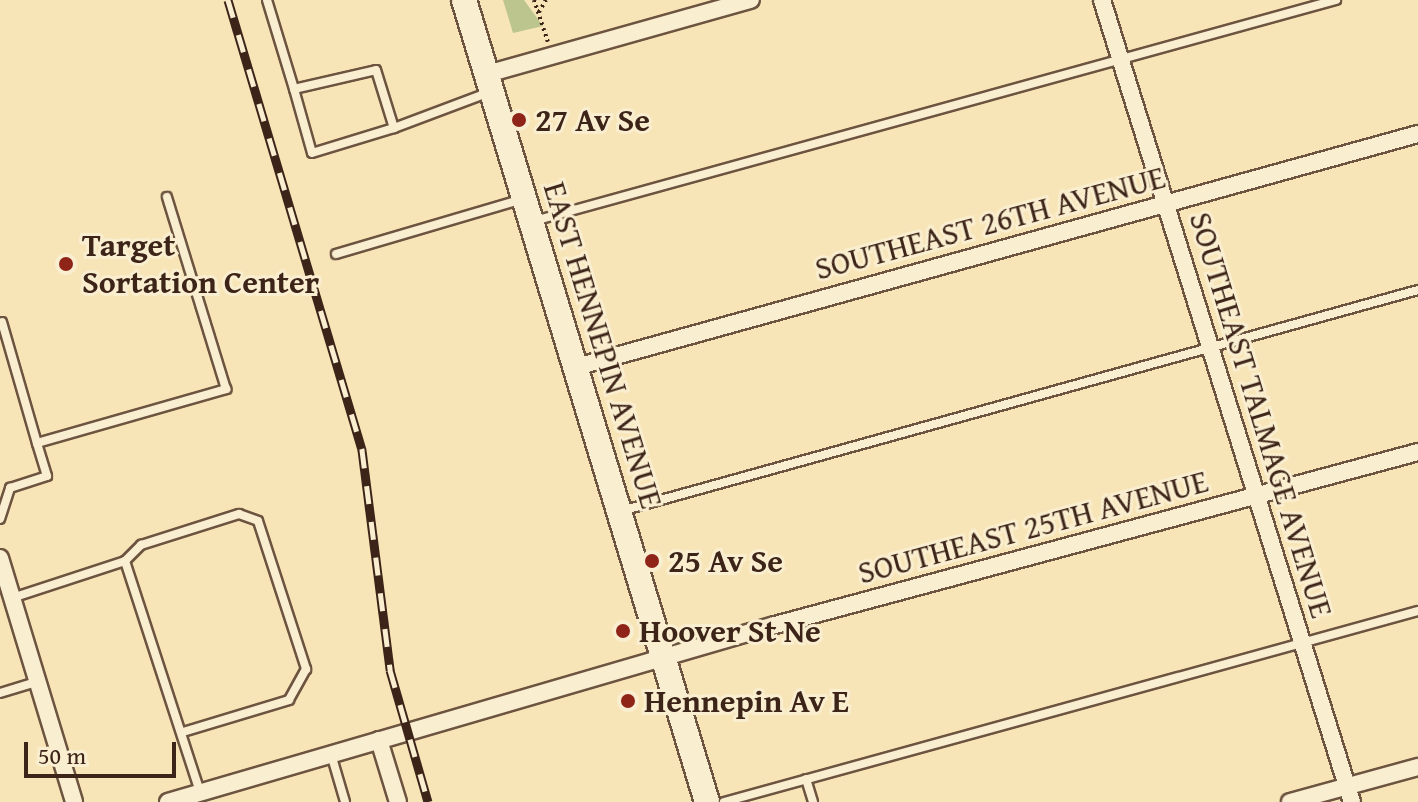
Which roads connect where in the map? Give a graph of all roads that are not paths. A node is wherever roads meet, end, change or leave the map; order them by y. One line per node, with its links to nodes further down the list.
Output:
1 (267, 0): 8 (lane)
2 (464, 0): 7 (main road, EAST HENNEPIN AVENUE)
3 (751, 0): 7 (street)
4 (1102, 0): 6 (street, SOUTHEAST TALMAGE AVENUE)
5 (1336, 0): 6 (lane)
6 (1120, 58): 12 (street, SOUTHEAST TALMAGE AVENUE); 13 (lane)
7 (489, 83): 9 (lane); 13 (main road, EAST HENNEPIN AVENUE)
8 (294, 89): 9 (lane); 9 (lane)
9 (394, 128)
10 (1418, 134): 12 (street, SOUTHEAST 26TH AVENUE)
11 (167, 197): 19 (lane)
12 (1166, 204): 17 (street, SOUTHEAST TALMAGE AVENUE); 18 (street, SOUTHEAST 26TH AVENUE)
13 (528, 210): 14 (lane); 18 (main road, EAST HENNEPIN AVENUE)
14 (336, 254)
15 (1418, 290): 17 (lane)
16 (2, 322): 19 (lane)
17 (1211, 349): 21 (street, SOUTHEAST TALMAGE AVENUE); 22 (lane)
18 (576, 367): 22 (main road, EAST HENNEPIN AVENUE)
19 (37, 443): 23 (lane)
20 (1418, 452): 21 (street, SOUTHEAST 25TH AVENUE)
21 (1257, 497): 29 (street, SOUTHEAST TALMAGE AVENUE); 30 (street, SOUTHEAST 25TH AVENUE)
22 (620, 511): 30 (main road, EAST HENNEPIN AVENUE)
23 (0, 519)
24 (0, 558): 26 (street)
25 (125, 561): 27 (lane); 33 (lane); 33 (lane)
26 (3, 582): 27 (street)
27 (12, 598): 31 (street)
28 (1418, 611): 29 (lane)
29 (1303, 643): 37 (lane); 39 (street, SOUTHEAST TALMAGE AVENUE)
30 (663, 657): 34 (street, SOUTHEAST 25TH AVENUE); 44 (main road, EAST HENNEPIN AVENUE)
31 (37, 682): 32 (lane); 40 (street)
32 (0, 693)
33 (183, 732): 38 (lane)
34 (379, 740): 35 (street, SOUTHEAST 25TH AVENUE); 43 (street)
35 (331, 754): 38 (street, SOUTHEAST 25TH AVENUE); 42 (lane)
36 (1418, 767): 39 (street)
37 (806, 779): 45 (lane); 46 (lane)
38 (212, 794): 41 (street, SOUTHEAST 25TH AVENUE)
39 (1349, 794): 47 (street)
40 (74, 802)
41 (168, 802)
42 (345, 802)
43 (398, 802)
44 (707, 802)
45 (724, 802)
46 (813, 802)
47 (1290, 802)

